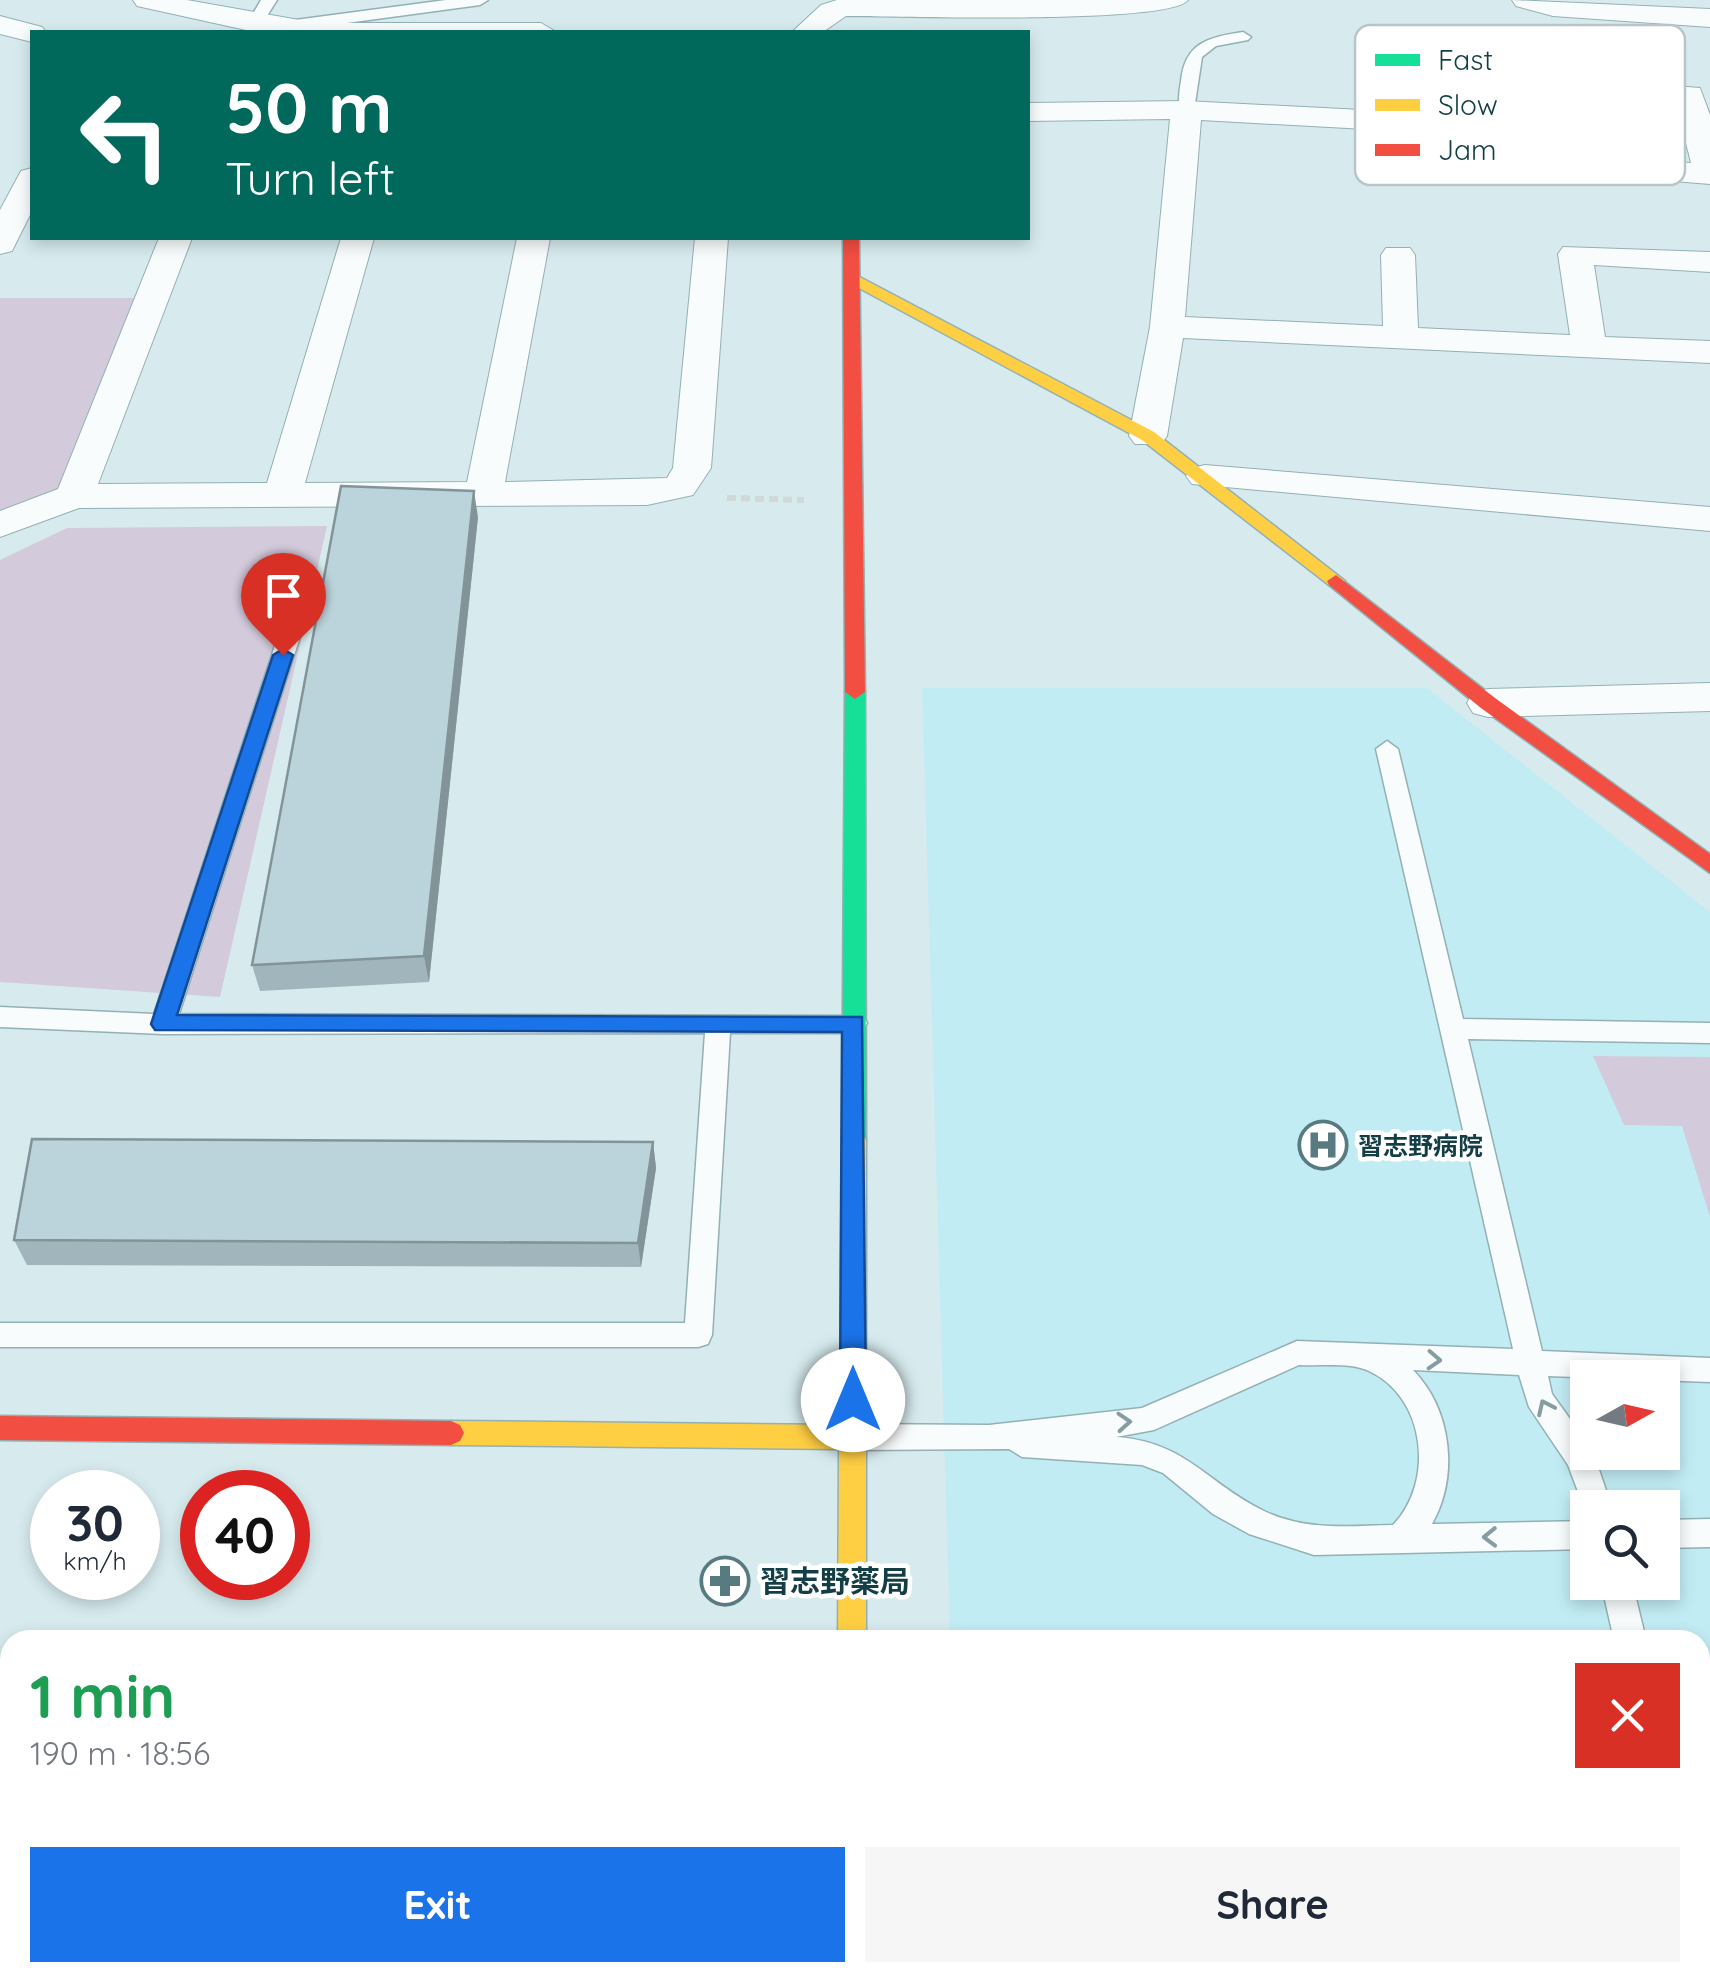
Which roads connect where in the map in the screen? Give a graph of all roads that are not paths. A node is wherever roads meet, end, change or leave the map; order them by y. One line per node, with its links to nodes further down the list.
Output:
1 (6, 0): 6 (street)
2 (147, 0): 7 (street)
3 (480, 0): 7 (lane)
4 (1174, 0): 11 (street)
5 (1526, 0): 8 (street)
6 (0, 5)
7 (266, 17): 10 (street)
8 (1710, 18)
9 (0, 25): 12 (street)
10 (505, 30)
11 (808, 30)
12 (30, 32)
13 (1243, 37): 15 (lane)
14 (1685, 94): 18 (street)
15 (1186, 110): 16 (street); 17 (street); 31 (street)
16 (1030, 112)
17 (1355, 119)
18 (1704, 129): 20 (street)
19 (1685, 171): 20 (street)
20 (1710, 173)
21 (30, 182): 27 (street)
22 (174, 240): 38 (street)
23 (356, 240): 39 (street)
24 (534, 240): 37 (street)
25 (712, 240): 37 (street)
26 (850, 240): 30 (street)
27 (0, 244)
28 (1398, 256): 32 (street)
29 (1710, 262): 33 (street)
30 (852, 278): 35 (street); 49 (street)
31 (1167, 327): 32 (street); 35 (street)
32 (1401, 340): 33 (street)
33 (1588, 346): 34 (street)
34 (1710, 352)
35 (1148, 436): 36 (street)
36 (1205, 476): 40 (street); 44 (street)
37 (484, 495): 39 (street)
38 (74, 496): 39 (street); 41 (street)
39 (282, 496)
40 (1710, 519)
41 (0, 525)
42 (295, 618): 50 (lane)
43 (1710, 697): 44 (street)
44 (1488, 703): 46 (street)
45 (1388, 749): 51 (lane)
46 (1709, 863)
47 (0, 1017): 50 (lane)
48 (718, 1023): 49 (lane); 50 (lane); 53 (lane)
49 (854, 1023): 58 (street)
50 (163, 1024)
51 (1451, 1029): 52 (lane); 55 (lane)
52 (1710, 1033)
53 (0, 1335)
54 (1364, 1356): 55 (lane, one-way to 55); 58 (lane, one-way to 54); 63 (lane)
55 (1533, 1365): 56 (lane); 59 (lane, one-way to 55)
56 (1710, 1370)
57 (0, 1428): 58 (street)
58 (852, 1437): 63 (lane); 65 (street)
59 (1591, 1490)
60 (1710, 1533): 61 (lane)
61 (1680, 1534)
62 (1570, 1535): 63 (lane, one-way to 63)
63 (1400, 1540)
64 (1620, 1600): 66 (lane)
65 (852, 1630)
66 (1628, 1630)

